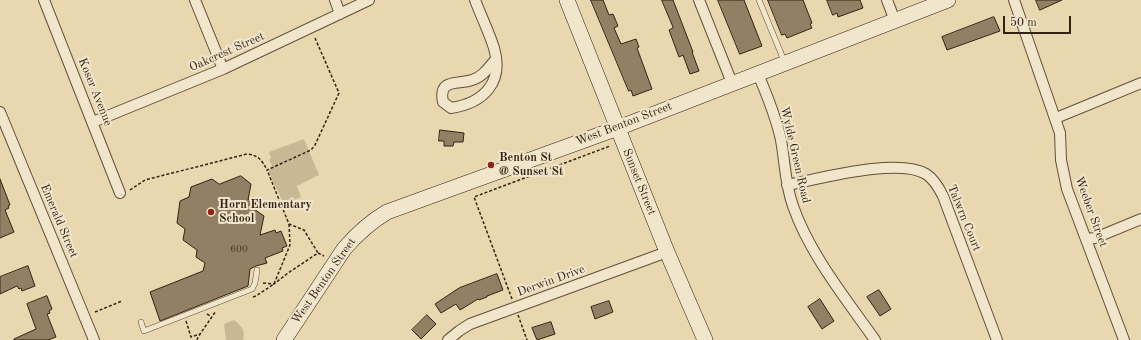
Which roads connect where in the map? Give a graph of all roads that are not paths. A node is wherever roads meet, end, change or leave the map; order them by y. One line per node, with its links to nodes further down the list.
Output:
1 (44, 0): 22 (street, Koser Avenue)
2 (194, 0): 16 (street)
3 (335, 0): 12 (street)
4 (369, 0): 12 (street, Oakcrest Street)
5 (475, 0): 14 (street)
6 (568, 0): 23 (street, Sunset Street)
7 (699, 0): 18 (street)
8 (759, 0): 15 (lane)
9 (887, 0): 13 (street)
10 (948, 0): 13 (street, West Benton Street)
11 (1014, 0): 21 (street, Weeber Street)
12 (340, 14): 16 (street, Oakcrest Street)
13 (895, 20): 15 (street, West Benton Street)
14 (496, 59): 14 (street)
15 (785, 64): 17 (street, West Benton Street)
16 (223, 69): 22 (street, Oakcrest Street)
17 (758, 74): 18 (street, West Benton Street); 24 (street, Wylde Green Road)
18 (732, 83): 23 (street, West Benton Street)
19 (1141, 83): 21 (street)
20 (0, 112): 31 (street, Emerald Street)
21 (1056, 118): 27 (street, Weeber Street)
22 (93, 122): 25 (street, Koser Avenue)
23 (618, 128): 28 (street, Sunset Street); 32 (street, West Benton Street)
24 (787, 185): 35 (street, Wylde Green Road); 36 (street, Talwrn Court)
25 (120, 193)
26 (1141, 220): 27 (street)
27 (1087, 239): 37 (street, Weeber Street)
28 (667, 252): 33 (street, Derwin Drive); 34 (street, Sunset Street)
29 (257, 270): 30 (lane)
30 (141, 322)
31 (94, 340)
32 (284, 340)
33 (448, 340)
34 (705, 340)
35 (875, 340)
36 (997, 340)
37 (1124, 340)

